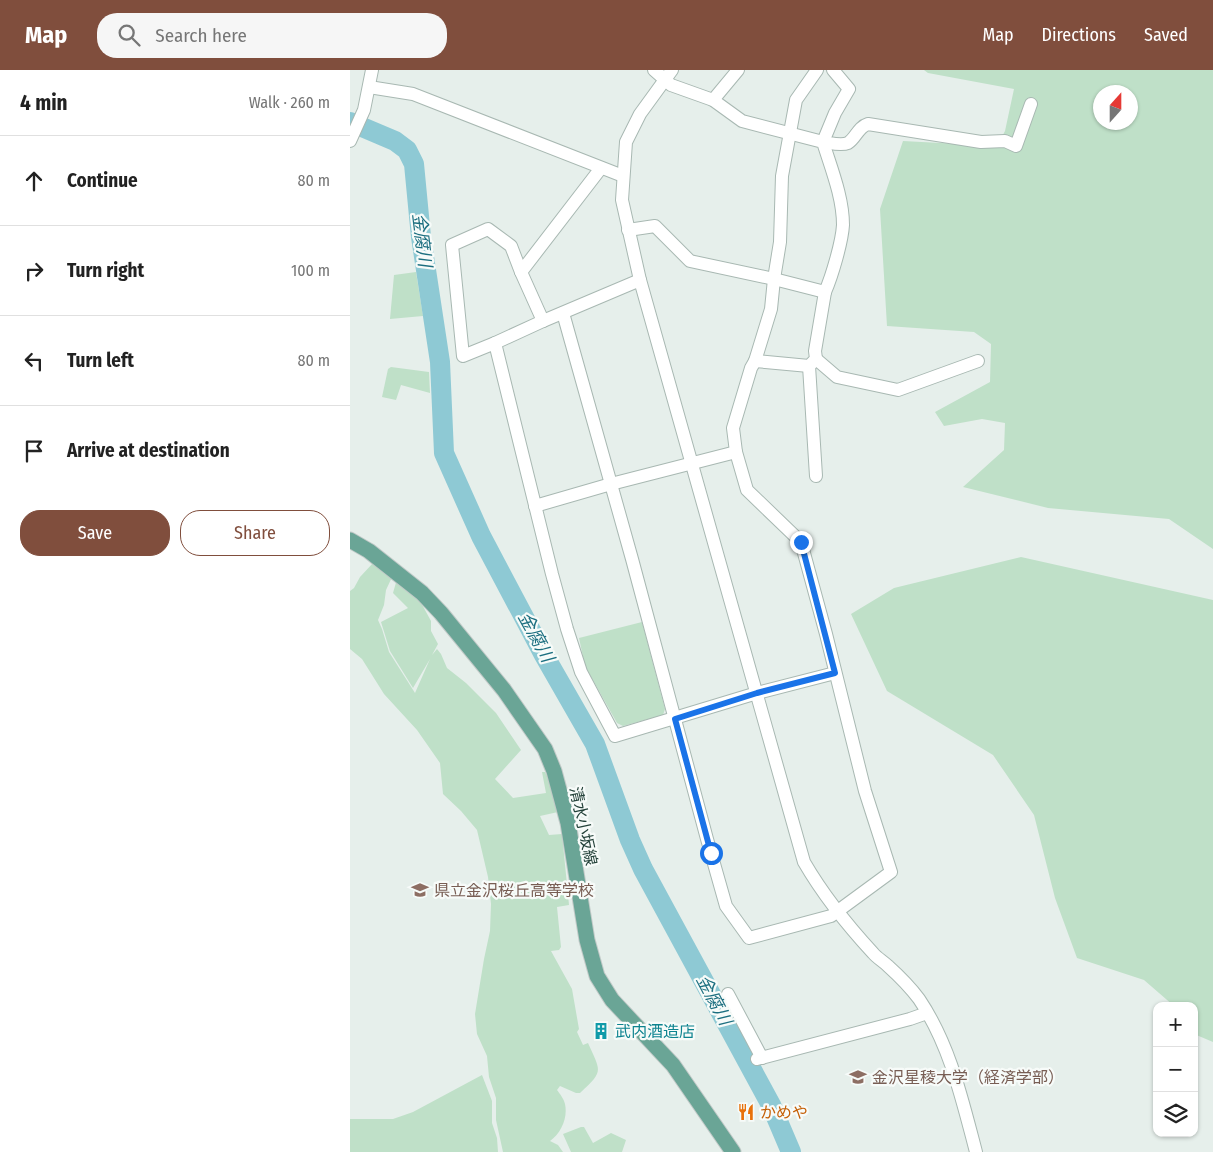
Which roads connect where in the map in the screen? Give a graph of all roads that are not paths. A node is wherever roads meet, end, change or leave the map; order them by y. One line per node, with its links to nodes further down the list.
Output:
1 (372, 70): 7 (street)
2 (654, 70): 6 (street)
3 (738, 70): 8 (street)
4 (818, 70): 10 (street)
5 (833, 70): 12 (street)
6 (668, 74): 8 (street); 14 (street)
7 (369, 87): 11 (street); 13 (street)
8 (713, 100): 10 (street)
9 (1032, 104): 12 (street)
10 (789, 134): 12 (street); 17 (street)
11 (352, 136)
12 (824, 142): 19 (street)
13 (601, 168): 14 (street); 16 (street)
14 (624, 176): 15 (street)
15 (628, 230): 17 (street); 18 (street)
16 (522, 272): 21 (street); 22 (street)
17 (774, 279): 19 (street); 23 (street)
18 (640, 280): 20 (street); 27 (street)
19 (825, 292): 25 (street)
20 (563, 313): 21 (street); 29 (street)
21 (543, 321): 22 (street)
22 (495, 344): 30 (street)
23 (755, 361): 25 (street); 26 (street)
24 (978, 361): 25 (street)
25 (812, 362): 28 (street)
26 (736, 452): 27 (street); 32 (street)
27 (692, 463): 29 (street); 33 (street)
28 (816, 476)
29 (611, 484): 30 (street); 34 (street)
30 (535, 506): 34 (street)
31 (350, 540): 38 (main road, 清水小坂線)
32 (835, 673): 33 (street); 35 (street)
33 (757, 693): 34 (street); 35 (street)
34 (675, 719): 35 (street)
35 (839, 911): 37 (street)
36 (728, 994): 37 (street)
37 (927, 1012): 39 (street)
38 (733, 1152)
39 (976, 1152)

